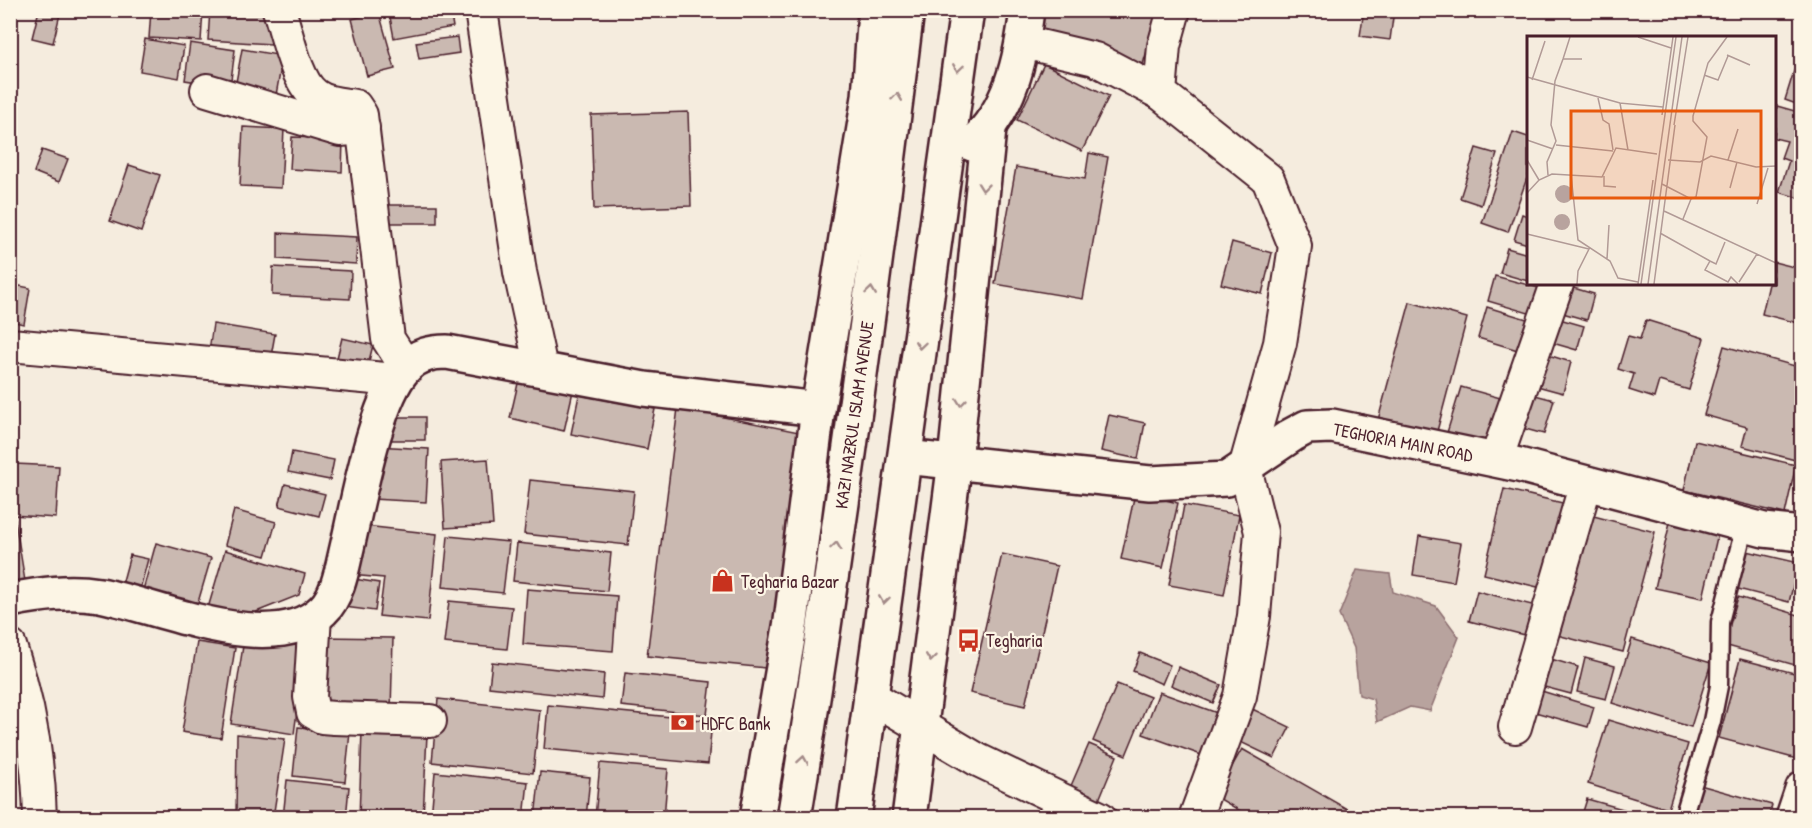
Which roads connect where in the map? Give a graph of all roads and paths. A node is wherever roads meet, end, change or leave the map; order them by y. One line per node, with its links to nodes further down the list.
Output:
1 (279, 10): 11 (street)
2 (481, 10): 16 (street)
3 (875, 10): 18 (street)
4 (907, 10): 36 (street, KAZI NAZRUL ISLAM AVENUE, one-way to 4)
5 (967, 10): 13 (street, one-way to 13)
6 (1027, 10): 8 (street)
7 (1174, 10): 10 (street)
8 (1023, 42): 10 (street); 12 (street)
9 (207, 90): 11 (street)
10 (1160, 93): 22 (street)
11 (363, 128): 17 (street)
12 (989, 129): 13 (street); 21 (street, one-way to 21)
13 (944, 168): 19 (street, one-way to 19)
14 (1557, 285): 20 (street)
15 (10, 345): 17 (street)
16 (541, 368): 17 (street); 18 (street)
17 (401, 374): 27 (street)
18 (818, 409): 35 (street)
19 (905, 457): 21 (street, TEGHORIA MAIN ROAD); 29 (street, one-way to 29)
20 (1496, 460): 22 (street, TEGHORIA MAIN ROAD); 23 (street, TEGHORIA MAIN ROAD)
21 (955, 462): 22 (street, TEGHORIA MAIN ROAD); 31 (street, one-way to 31)
22 (1245, 468): 40 (street)
23 (1586, 483): 24 (street, TEGHORIA MAIN ROAD); 32 (street)
24 (1745, 525): 25 (street, TEGHORIA MAIN ROAD); 41 (lane)
25 (1802, 534)
26 (10, 600): 27 (street)
27 (315, 616): 30 (street)
28 (10, 646): 34 (street)
29 (870, 696): 31 (street); 37 (street)
30 (430, 721)
31 (923, 727): 38 (street); 39 (street)
32 (1515, 727)
33 (1802, 788): 42 (street)
34 (40, 818)
35 (757, 818)
36 (794, 818)
37 (854, 818)
38 (909, 818)
39 (1100, 818)
40 (1195, 818)
41 (1683, 818)
42 (1792, 818)

